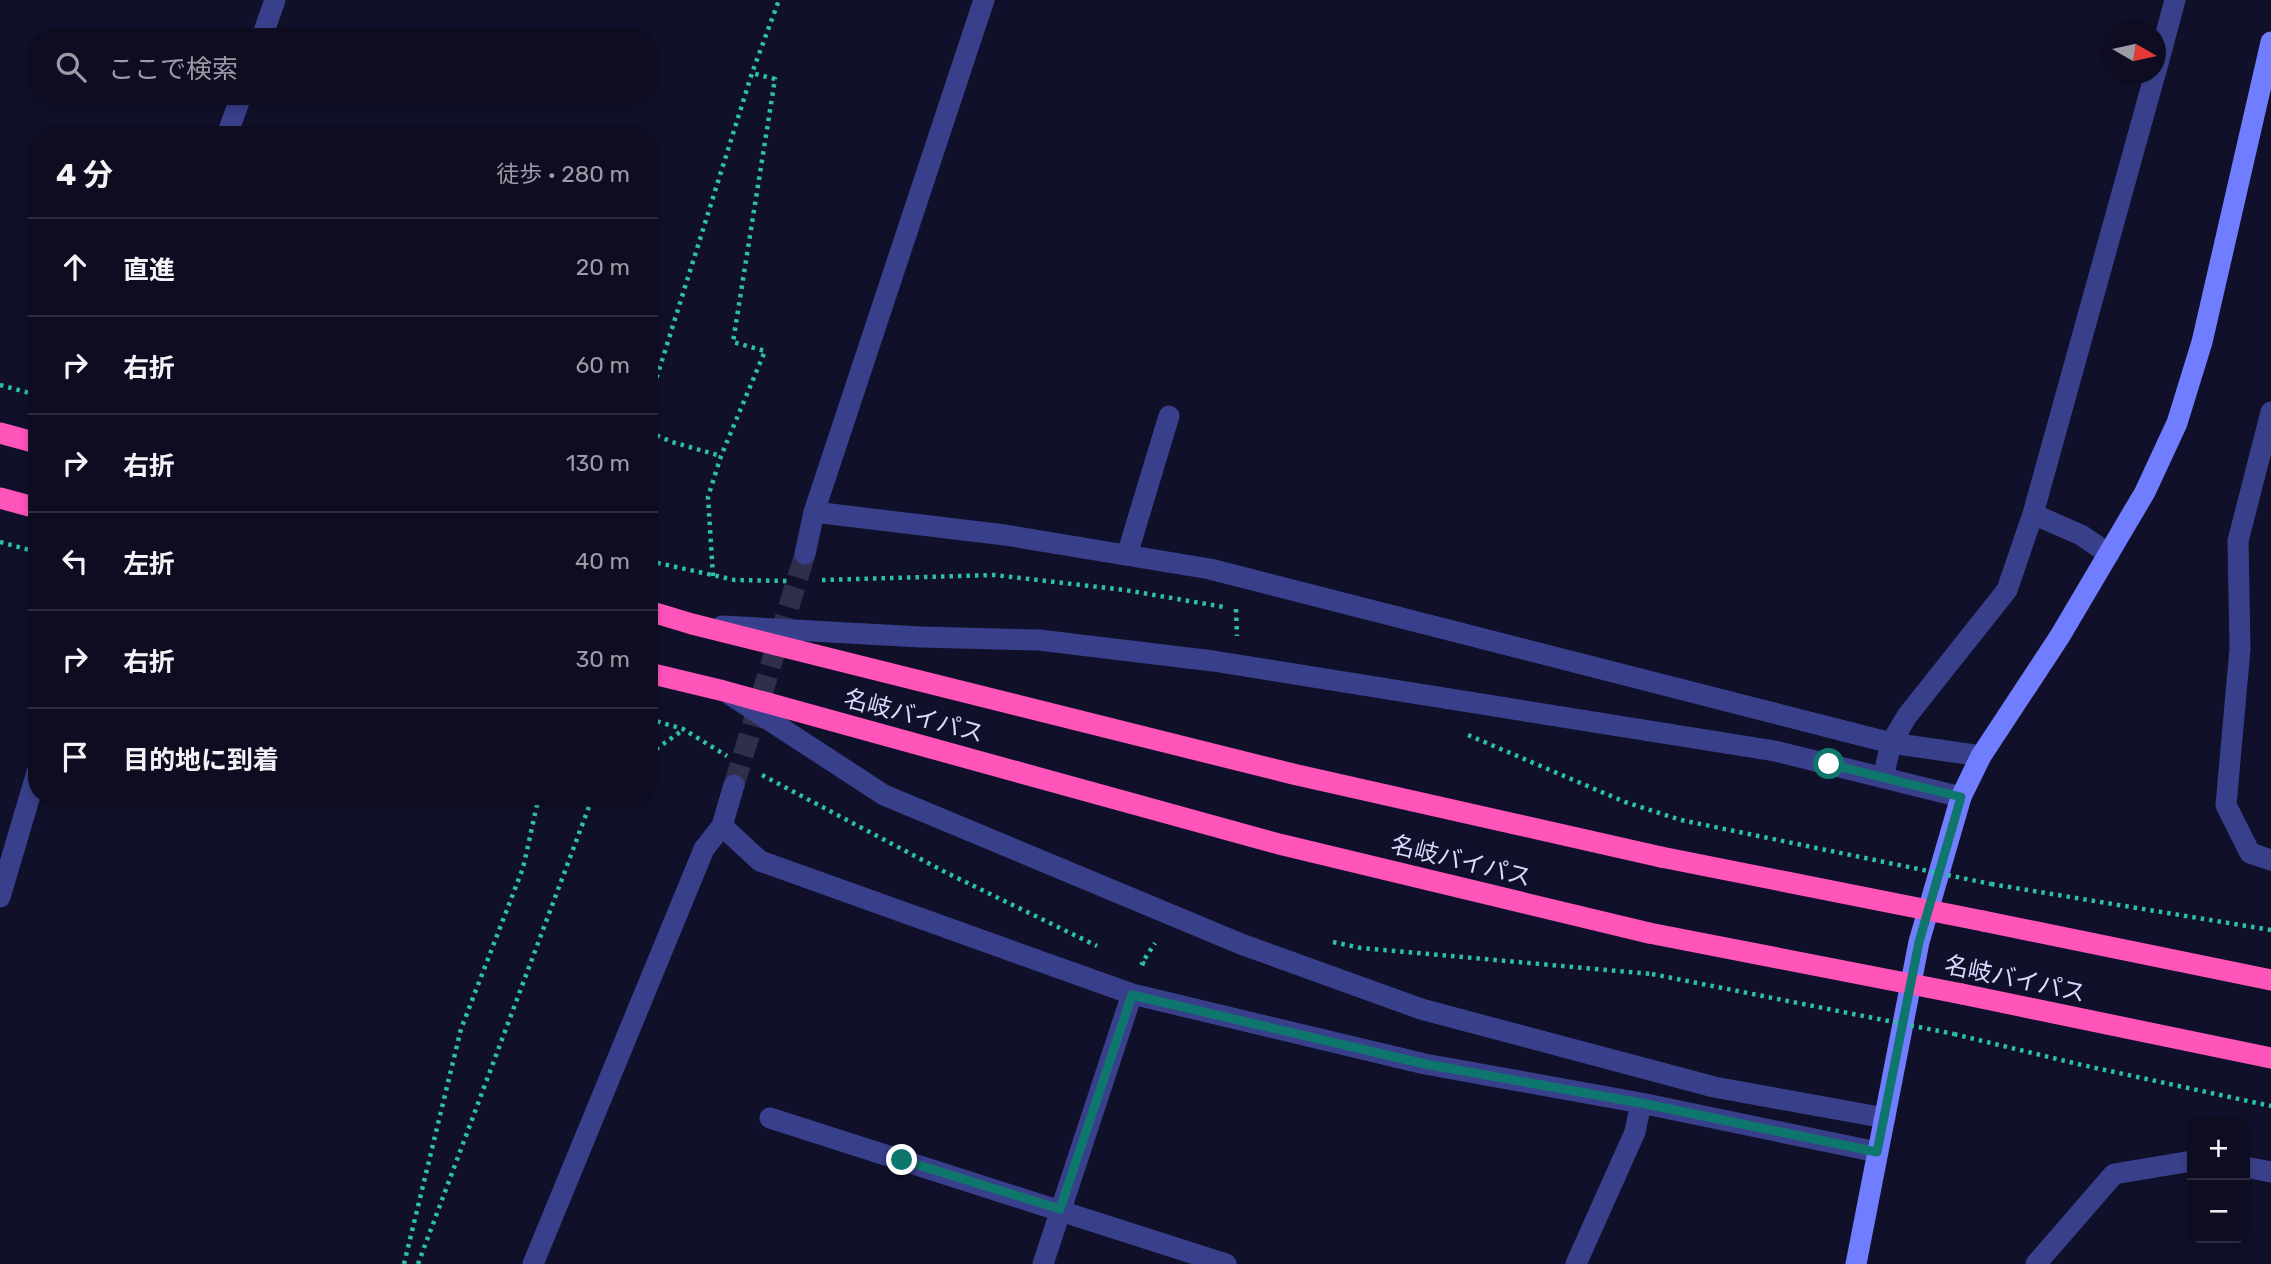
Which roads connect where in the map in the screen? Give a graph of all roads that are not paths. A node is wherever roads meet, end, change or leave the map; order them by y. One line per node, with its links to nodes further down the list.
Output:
1 (275, 0): 4 (street)
2 (985, 0): 16 (street)
3 (2175, 0): 5 (street)
4 (265, 28)
5 (2166, 32)
6 (2271, 42): 19 (street)
7 (2152, 84): 17 (street)
8 (238, 105): 9 (street)
9 (231, 126)
10 (2271, 412): 32 (street)
11 (1169, 416): 20 (street)
12 (0, 433): 13 (highway)
13 (28, 441)
14 (0, 498): 15 (highway)
15 (28, 506)
16 (814, 512): 18 (street); 20 (street)
17 (2034, 514): 19 (street); 25 (street)
18 (805, 554)
19 (2109, 554): 26 (street)
20 (1127, 555): 25 (street)
21 (658, 614): 22 (highway, 名岐バイパス)
22 (692, 624): 27 (street); 34 (highway, 名岐バイパス, bridge)
23 (658, 675): 24 (highway, 名岐バイパス)
24 (724, 691): 36 (highway, 名岐バイパス, bridge); 39 (street)
25 (1891, 743): 26 (street); 27 (street)
26 (1981, 756): 29 (street)
27 (1883, 778): 29 (street)
28 (734, 785): 31 (street)
29 (1961, 797): 39 (street)
30 (28, 802): 33 (street)
31 (722, 826): 35 (street); 45 (street)
32 (2271, 860)
33 (0, 897)
34 (2271, 980)
35 (1132, 995): 37 (street); 44 (street)
36 (2271, 1058)
37 (1641, 1103): 40 (street); 48 (street)
38 (770, 1118): 44 (street)
39 (1885, 1118): 40 (street)
40 (1877, 1152): 49 (street)
41 (2187, 1162): 50 (street)
42 (2250, 1168): 43 (street)
43 (2271, 1172)
44 (1060, 1209): 46 (street); 47 (street)
45 (533, 1264)
46 (1043, 1264)
47 (1226, 1264)
48 (1576, 1264)
49 (1856, 1264)
50 (2036, 1264)

